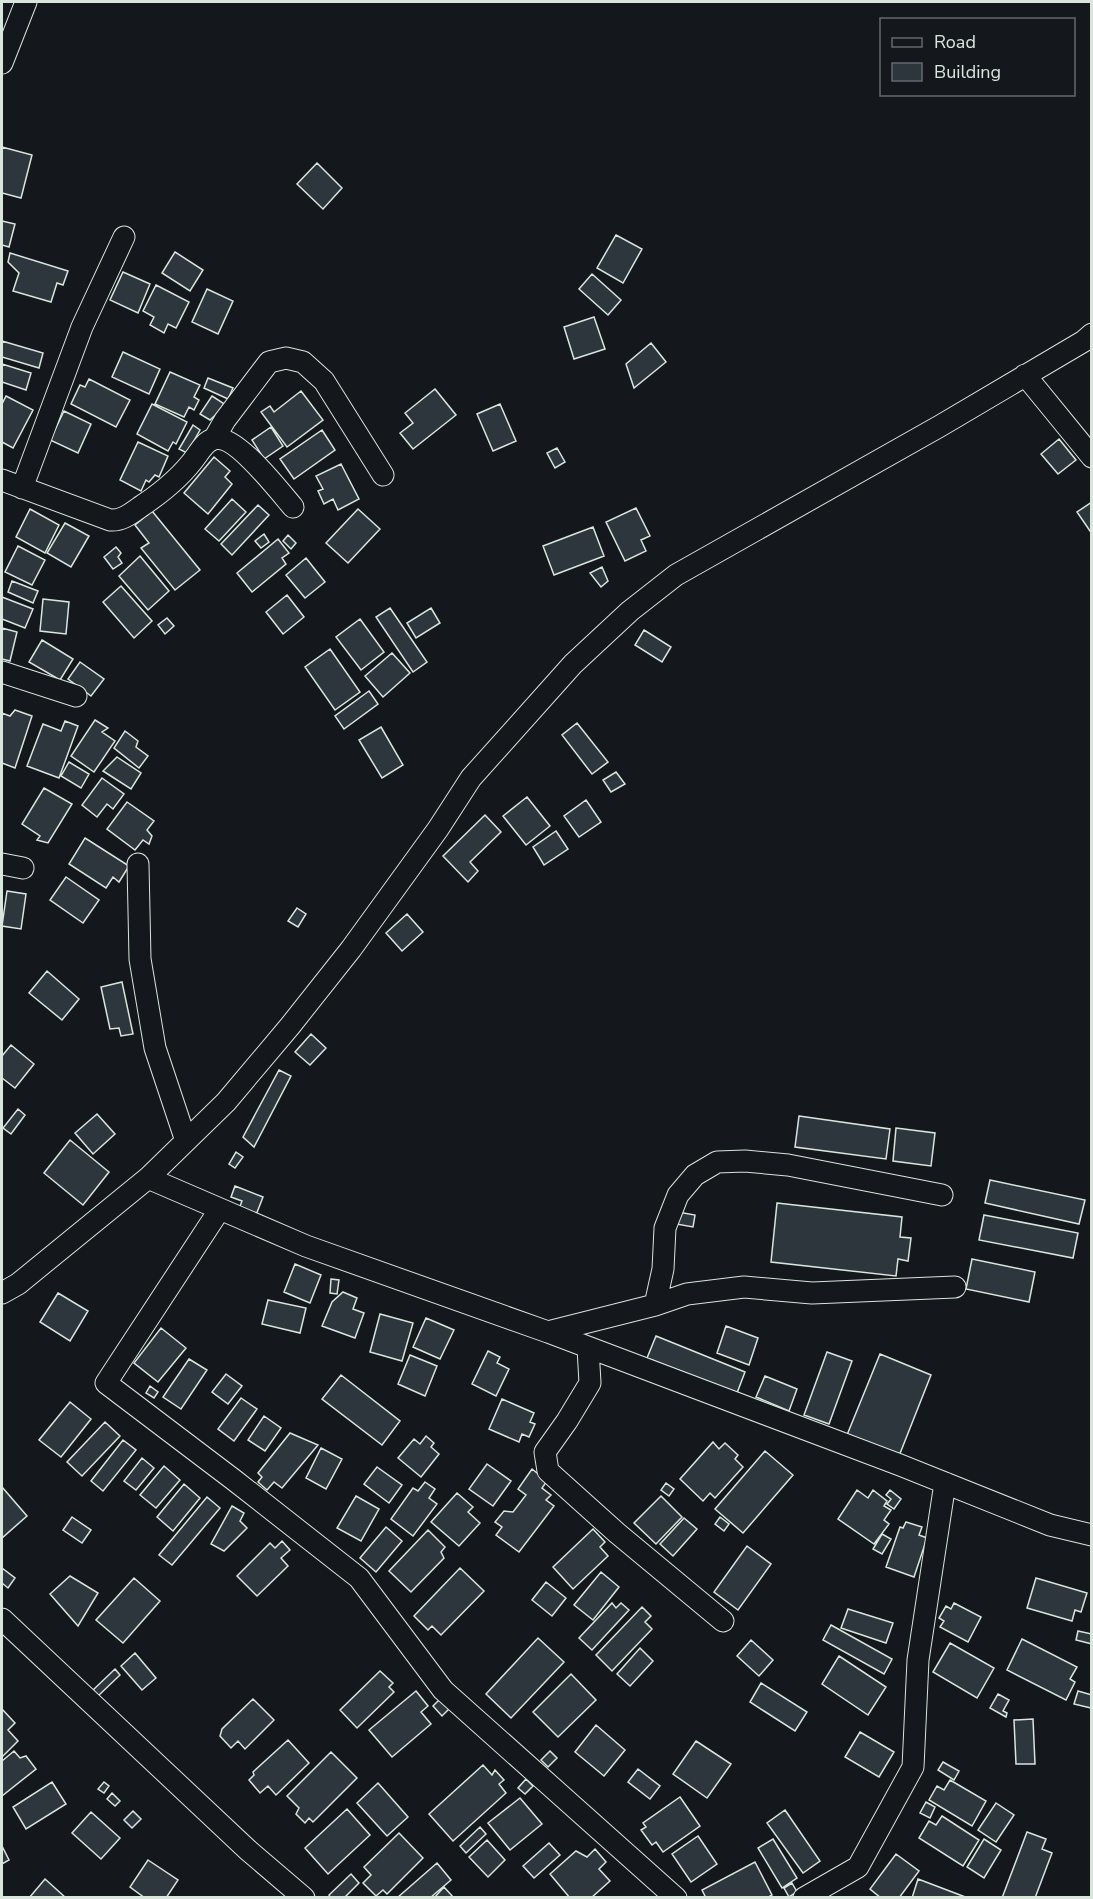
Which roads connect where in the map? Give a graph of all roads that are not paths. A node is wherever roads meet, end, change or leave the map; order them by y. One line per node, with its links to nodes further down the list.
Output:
1 (26, 2): 2 (street)
2 (2, 63)
3 (124, 237): 10 (street)
4 (1092, 334): 5 (street)
5 (1025, 375): 7 (street); 17 (street)
6 (214, 439): 8 (street); 10 (street); 11 (street)
7 (1092, 457)
8 (383, 475)
9 (2, 480): 10 (street)
10 (22, 488)
11 (293, 507)
12 (2, 672): 13 (street)
13 (76, 696)
14 (2, 864): 16 (street)
15 (138, 864): 17 (street)
16 (23, 868)
17 (186, 1141): 18 (street)
18 (148, 1179): 20 (street); 22 (street)
19 (942, 1195): 23 (street)
20 (220, 1209): 24 (street); 31 (street)
21 (955, 1287): 23 (street)
22 (2, 1293)
23 (655, 1305): 24 (street)
24 (548, 1332): 25 (street)
25 (588, 1348): 26 (street); 29 (street)
26 (945, 1483): 27 (street); 32 (street)
27 (1092, 1535)
28 (2, 1618): 30 (street)
29 (723, 1621)
30 (304, 1898)
31 (676, 1898)
32 (804, 1898)

